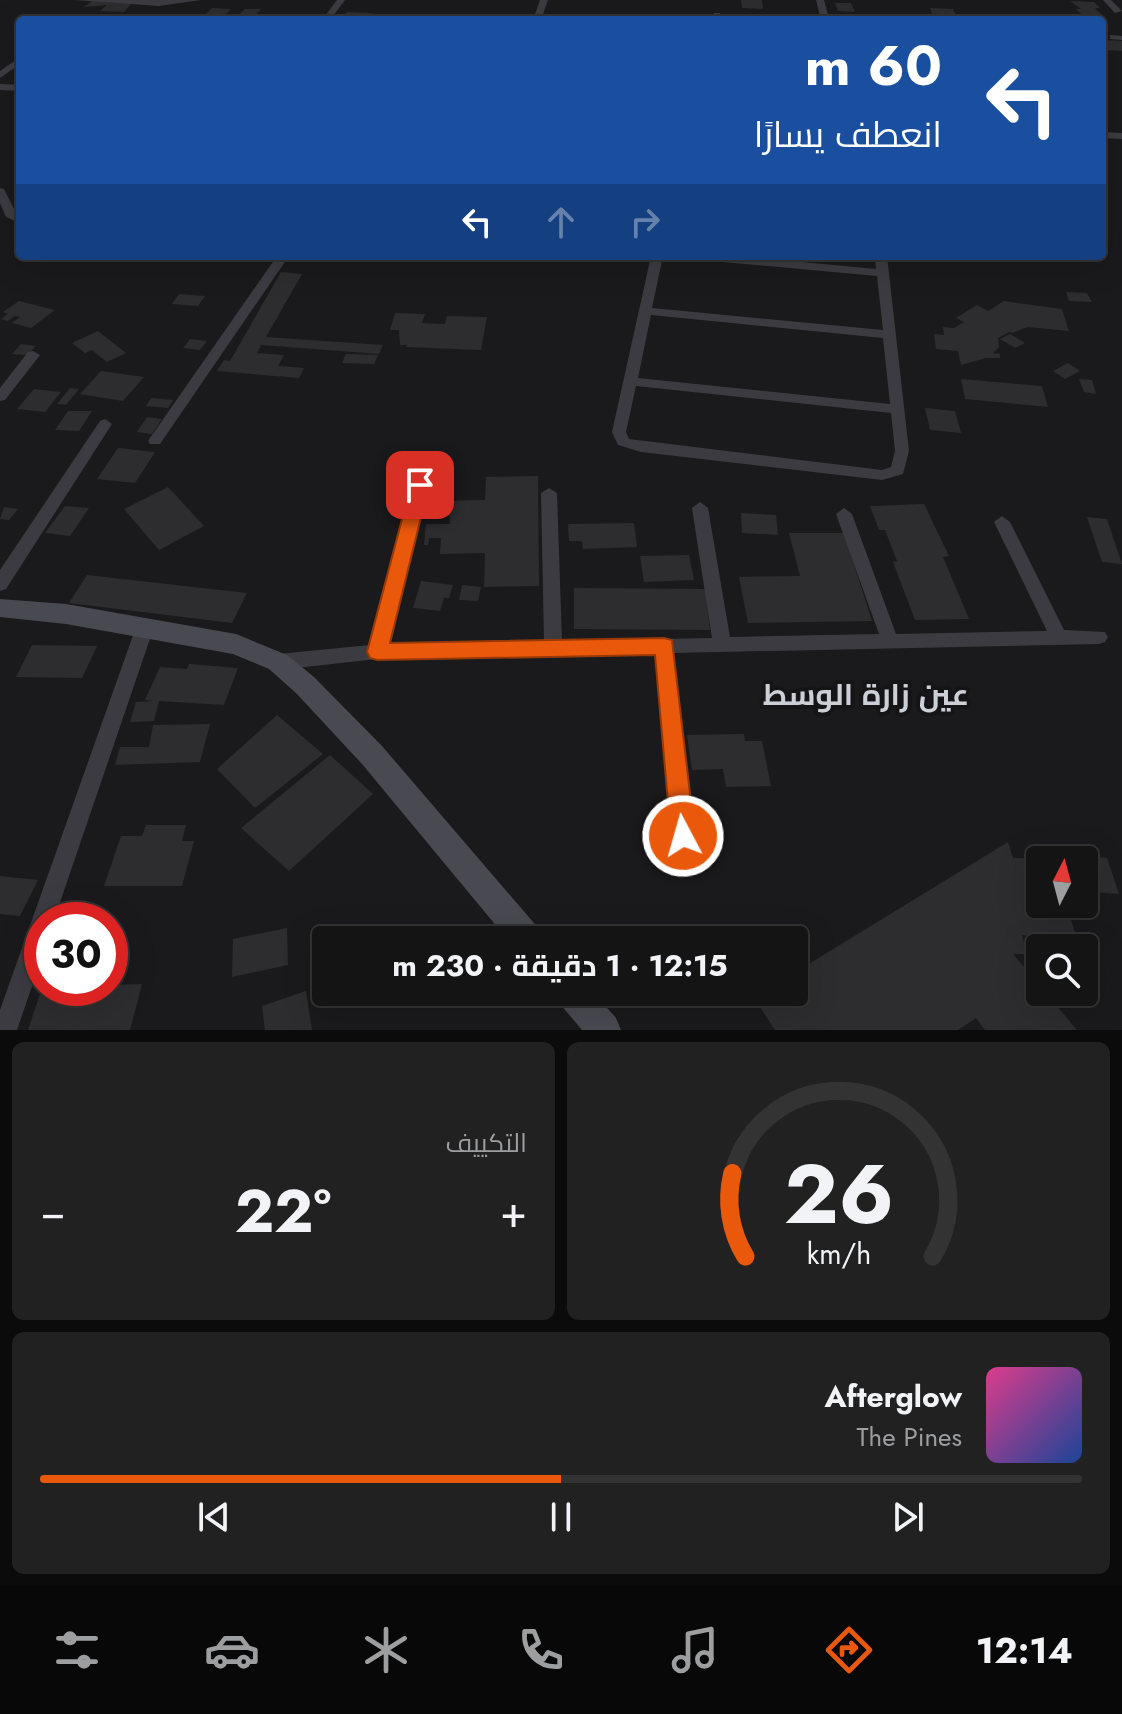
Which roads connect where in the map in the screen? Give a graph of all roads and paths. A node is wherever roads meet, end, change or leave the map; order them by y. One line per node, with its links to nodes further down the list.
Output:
1 (79, 0): 2 (street)
2 (197, 0)
3 (1107, 0): 4 (street)
4 (1118, 11)
5 (0, 191): 6 (street)
6 (16, 218)
7 (280, 260): 19 (street)
8 (656, 260): 12 (street)
9 (744, 260): 11 (street)
10 (881, 260): 11 (street)
11 (883, 273): 13 (street)
12 (645, 311): 13 (street); 15 (street)
13 (890, 335): 17 (street)
14 (33, 355): 16 (street)
15 (630, 381): 17 (street); 17 (street)
16 (0, 397)
17 (898, 409)
18 (105, 424): 25 (street)
19 (155, 441)
20 (420, 485): 34 (street)
21 (549, 493): 33 (street)
22 (700, 508): 31 (street)
23 (844, 514): 30 (street)
24 (1002, 522): 29 (street)
25 (0, 584)
26 (0, 608): 27 (main road)
27 (145, 627): 35 (main road); 37 (street)
28 (1099, 637): 29 (street)
29 (1059, 638): 30 (street)
30 (890, 641): 31 (street)
31 (722, 645): 32 (street)
32 (664, 646): 33 (street); 36 (street)
33 (553, 648): 34 (street)
34 (377, 652): 35 (street)
35 (278, 662): 38 (main road)
36 (683, 836)
37 (50, 902)
38 (516, 926)
39 (24, 976): 41 (street)
40 (584, 1006): 42 (main road)
41 (5, 1030)
42 (604, 1030)

